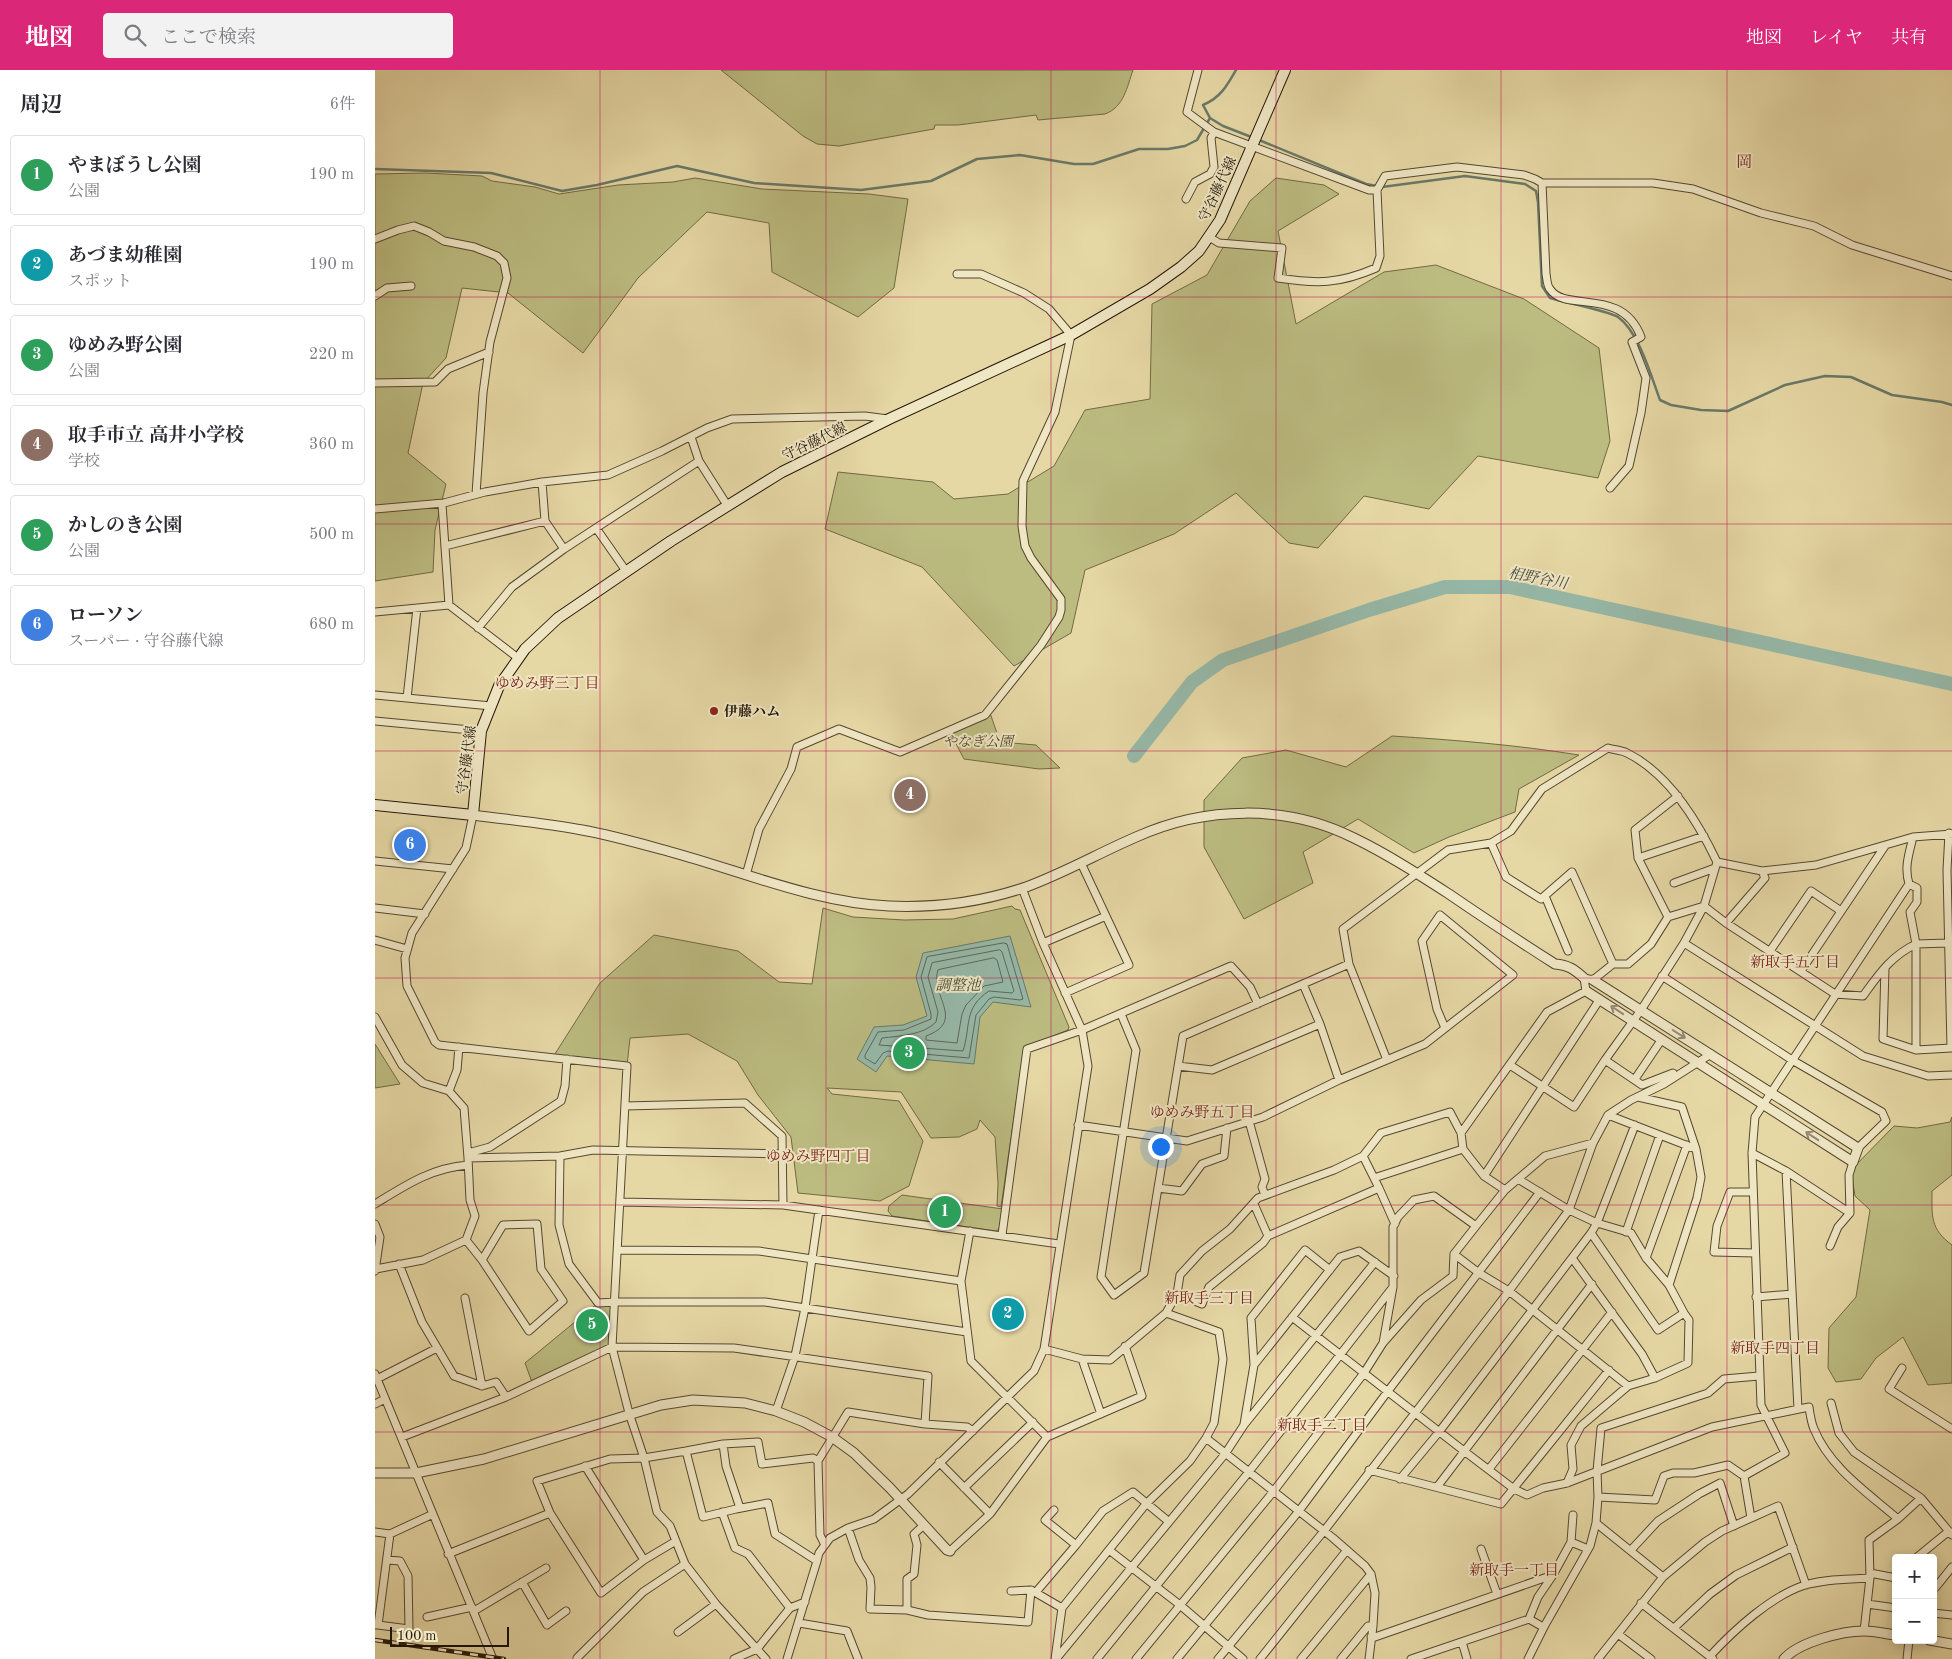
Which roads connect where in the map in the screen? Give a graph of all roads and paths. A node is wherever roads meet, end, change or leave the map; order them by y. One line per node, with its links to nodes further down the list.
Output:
1 (1198, 70): 3 (street)
2 (1285, 70): 4 (main road, 守谷藤代線)
3 (1212, 130): 4 (street); 7 (street)
4 (1253, 141): 6 (street); 8 (main road, 守谷藤代線)
5 (1542, 183): 6 (street); 11 (street); 21 (street)
6 (1377, 189): 8 (street)
7 (1186, 198)
8 (1209, 237): 14 (main road, 守谷藤代線)
9 (375, 239): 15 (street)
10 (957, 274): 14 (street)
11 (1952, 276)
12 (411, 286): 13 (street)
13 (375, 296)
14 (1071, 335): 17 (main road, 守谷藤代線); 57 (street)
15 (489, 352): 16 (street); 22 (street)
16 (375, 383)
17 (889, 419): 18 (street); 24 (main road, 守谷藤代線)
18 (691, 437): 19 (street); 20 (street)
19 (699, 461): 24 (street); 27 (street)
20 (542, 482): 22 (street); 26 (street)
21 (1610, 488)
22 (476, 494): 23 (street)
23 (442, 504): 25 (street); 28 (street)
24 (727, 505): 30 (main road, 守谷藤代線)
25 (375, 509)
26 (545, 521): 28 (street); 29 (street)
27 (596, 528): 29 (street); 30 (street)
28 (445, 546): 31 (street)
29 (565, 549): 34 (street)
30 (626, 571): 35 (main road, 守谷藤代線)
31 (449, 606): 32 (street); 34 (street)
32 (417, 608): 33 (street); 37 (street)
33 (375, 612)
34 (478, 628): 35 (street)
35 (518, 658): 38 (main road, 守谷藤代線)
36 (375, 695): 37 (street)
37 (407, 698): 38 (street)
38 (491, 706): 40 (main road, 守谷藤代線)
39 (375, 722): 40 (street)
40 (481, 731): 43 (main road, 守谷藤代線)
41 (1679, 796): 45 (street); 47 (street); 49 (street)
42 (375, 805): 43 (main road, 守谷藤代線)
43 (473, 815): 53 (street); 57 (street)
44 (1951, 833): 46 (street); 54 (street)
45 (1704, 836): 49 (street); 52 (street)
46 (1913, 838): 48 (street); 59 (street)
47 (1491, 843): 56 (street); 61 (street)
48 (1886, 845): 55 (street); 64 (street)
49 (1638, 858): 67 (street)
50 (375, 861): 53 (street)
51 (1081, 862): 56 (street); 60 (street); 66 (street)
52 (1716, 865): 55 (street); 58 (street); 62 (street)
53 (453, 869): 65 (street)
54 (1949, 870): 72 (street)
55 (1762, 871): 68 (street)
56 (1417, 874): 78 (street); 83 (street)
57 (746, 875): 60 (street)
58 (1674, 883)
59 (1909, 884): 73 (street); 87 (street)
60 (1022, 888): 70 (street)
61 (1545, 896): 75 (street); 79 (street)
62 (1704, 906): 67 (street); 68 (street); 71 (street)
63 (375, 908): 65 (street)
64 (1841, 911): 76 (street); 81 (street)
65 (425, 914): 74 (street)
66 (1106, 916): 70 (street); 86 (street)
67 (1669, 917): 79 (street)
68 (1726, 923): 76 (street)
69 (375, 940): 74 (street)
70 (1043, 943): 86 (street)
71 (1684, 943): 82 (street); 95 (street)
72 (1948, 943): 73 (street); 77 (street)
73 (1916, 944): 80 (street); 100 (street)
74 (407, 948): 99 (street)
75 (1568, 951)
76 (1770, 951): 81 (street)
77 (1951, 952): 100 (street)
78 (1349, 964): 84 (street); 103 (street)
79 (1613, 964): 83 (street)
80 (1885, 968): 87 (street); 100 (street)
81 (1801, 971): 87 (street)
82 (1663, 976): 90 (street); 105 (street)
83 (1588, 979): 85 (street); 90 (street)
84 (1303, 984): 89 (street); 94 (street)
85 (1586, 991): 88 (street); 107 (street)
86 (1065, 993): 97 (street)
87 (1835, 994): 95 (street)
88 (1600, 999): 93 (street, one-way to 88); 113 (street)
89 (1258, 1004): 91 (street); 108 (street)
90 (1641, 1010): 93 (street); 101 (street, one-way to 101)
91 (1121, 1014): 97 (street); 124 (street)
92 (375, 1017): 114 (street)
93 (1633, 1021): 98 (street); 104 (street)
94 (1320, 1024): 108 (street); 112 (street)
95 (1815, 1027): 105 (street); 110 (street)
96 (1445, 1028): 96 (street); 103 (street)
97 (1082, 1030): 121 (street); 164 (street)
98 (1662, 1038): 106 (street); 111 (street)
99 (459, 1047): 102 (street); 114 (street)
100 (1916, 1050)
101 (1711, 1054): 106 (street); 115 (street)
102 (567, 1059): 118 (street); 138 (street)
103 (1387, 1060): 112 (street)
104 (1605, 1060): 111 (street); 113 (street)
105 (1792, 1060): 115 (street); 130 (street)
106 (1699, 1062): 116 (street); 117 (street)
107 (1510, 1065): 113 (street); 125 (street)
108 (1178, 1066): 127 (street)
109 (1673, 1073): 111 (street)
110 (1952, 1075)
111 (1635, 1079)
112 (1339, 1080): 120 (street)
113 (1542, 1087): 141 (street)
114 (449, 1091): 138 (street)
115 (1771, 1093): 117 (street); 130 (street)
116 (1638, 1097): 119 (street); 132 (street)
117 (1764, 1104): 134 (street); 139 (street, one-way to 117)
118 (625, 1106): 133 (street); 135 (street)
119 (1608, 1114): 122 (street); 128 (street)
120 (1249, 1121): 123 (street); 149 (street)
121 (1078, 1125): 124 (street); 167 (street)
122 (1635, 1125): 126 (street); 157 (street)
123 (1227, 1128): 127 (street); 144 (street)
124 (1123, 1132): 127 (street); 144 (street)
125 (1461, 1133): 131 (street); 137 (street)
126 (1660, 1135): 129 (street); 162 (street)
127 (1166, 1138): 144 (street)
128 (1593, 1143): 143 (street); 155 (street)
129 (1687, 1145): 132 (street); 173 (street)
130 (1858, 1148): 139 (street)
131 (1463, 1149): 141 (street); 142 (street)
132 (1696, 1149): 184 (street)
133 (623, 1151): 135 (street); 136 (street); 150 (street)
134 (1752, 1153): 140 (street); 148 (street)
135 (782, 1154): 153 (street)
136 (560, 1156): 138 (street); 191 (street)
137 (1363, 1156): 142 (street); 149 (street)
138 (468, 1159): 151 (street); 166 (street)
139 (1853, 1162): 156 (street)
140 (1786, 1171): 156 (street); 188 (street)
141 (1484, 1176): 146 (street)
142 (1373, 1178): 145 (street)
143 (1518, 1179): 146 (street); 147 (street)
144 (1158, 1188)
145 (1379, 1188): 159 (street); 165 (street)
146 (1505, 1190): 160 (street)
147 (1540, 1192): 155 (street); 180 (street)
148 (1753, 1192): 170 (street); 170 (street)
149 (1265, 1196): 152 (street)
150 (620, 1202): 153 (street); 169 (street)
151 (375, 1204)
152 (1254, 1204): 165 (street); 187 (street)
153 (783, 1205): 154 (street)
154 (819, 1210): 161 (street); 174 (street)
155 (1569, 1210): 157 (street); 186 (street)
156 (1850, 1213): 168 (street)
157 (1597, 1223): 162 (street); 163 (street)
158 (375, 1224): 178 (street)
159 (1395, 1224): 160 (street); 181 (street)
160 (1476, 1226): 171 (street)
161 (970, 1231): 164 (street); 182 (street)
162 (1626, 1232): 173 (street)
163 (1591, 1233): 172 (street); 195 (street)
164 (1002, 1235): 167 (street)
165 (1268, 1236): 187 (street)
166 (466, 1240): 175 (street); 177 (street)
167 (1059, 1244): 206 (street)
168 (1830, 1246)
169 (618, 1250): 174 (street); 191 (street)
170 (1755, 1253): 189 (street)
171 (1454, 1254): 180 (street); 201 (street)
172 (1572, 1258): 183 (street); 193 (street)
173 (1647, 1258): 184 (street)
174 (812, 1259): 182 (street); 192 (street)
175 (482, 1260): 175 (street)
176 (1375, 1262): 179 (street); 181 (street); 200 (street)
177 (399, 1264): 178 (street); 204 (street)
178 (375, 1270)
179 (1330, 1270): 197 (street); 210 (street)
180 (1479, 1273): 186 (street); 220 (street)
181 (1394, 1276): 185 (street)
182 (961, 1281): 199 (street)
183 (1592, 1284): 194 (street); 198 (street)
184 (1669, 1285): 195 (street)
185 (1393, 1287): 201 (street); 207 (street)
186 (1509, 1290): 193 (street); 228 (street)
187 (1177, 1294): 196 (street)
188 (1792, 1294): 189 (street); 226 (street)
189 (1756, 1297): 215 (street)
190 (465, 1298): 217 (street)
191 (615, 1302): 192 (street); 203 (street)
192 (805, 1308): 199 (street); 208 (street)
193 (1532, 1309): 198 (street); 237 (street)
194 (1611, 1312): 205 (street); 216 (street)
195 (1684, 1313): 216 (street)
196 (1165, 1314): 202 (street); 241 (street)
197 (1292, 1317): 200 (street); 210 (street)
198 (1558, 1329): 205 (street); 244 (street)
199 (967, 1332): 223 (street)
200 (1315, 1336): 207 (street); 234 (street)
201 (1383, 1343): 213 (street)
202 (1125, 1346): 209 (street); 230 (street)
203 (612, 1347): 208 (street); 222 (street); 229 (street)
204 (437, 1348): 214 (street); 217 (street)
205 (1583, 1348): 212 (street); 250 (street)
206 (1044, 1349): 209 (street); 223 (street)
207 (1340, 1355): 213 (street); 254 (street)
208 (795, 1356): 227 (street); 233 (street)
209 (1082, 1359): 230 (street)
210 (1254, 1365): 234 (street)
211 (1902, 1368): 235 (street)
212 (1609, 1370): 218 (street); 261 (street)
213 (1364, 1373): 220 (street); 262 (street)
214 (376, 1376): 221 (street)
215 (1759, 1376): 231 (street); 252 (street)
216 (1655, 1378): 218 (street)
217 (482, 1386): 222 (street)
218 (1628, 1386): 258 (street)
219 (375, 1387): 221 (street)
220 (1388, 1391): 228 (street); 269 (street)
221 (384, 1396): 224 (street); 238 (street)
222 (506, 1397): 238 (street)
223 (1008, 1397): 232 (street); 236 (street)
224 (375, 1404)
225 (1831, 1404): 264 (street)
226 (1798, 1409): 231 (street); 276 (street)
227 (776, 1411): 229 (street); 239 (street)
228 (1414, 1412): 237 (street); 251 (street)
229 (629, 1413): 246 (street); 253 (street)
230 (1101, 1414): 240 (street)
231 (1766, 1415): 252 (street); 256 (street)
232 (1033, 1422): 240 (street); 260 (street)
233 (925, 1424): 236 (street); 239 (street)
234 (1243, 1425): 245 (street)
235 (1952, 1430)
236 (973, 1431): 248 (street)
237 (1439, 1432): 244 (street); 257 (street)
238 (401, 1437): 253 (street)
239 (832, 1437): 247 (street); 265 (street)
240 (1047, 1438): 273 (street)
241 (1206, 1438): 245 (street); 266 (street)
242 (723, 1444): 243 (street); 247 (street); 267 (street)
243 (686, 1451): 246 (street); 270 (street)
244 (1464, 1451): 250 (street); 259 (street)
245 (1225, 1454): 254 (street); 277 (street)
246 (644, 1458): 249 (street); 286 (street)
247 (818, 1461): 288 (street)
248 (939, 1462): 260 (street); 265 (street)
249 (585, 1466): 271 (street); 300 (street)
250 (1489, 1469): 261 (street)
251 (1369, 1470): 257 (street); 282 (street)
252 (1597, 1471): 258 (street); 263 (street)
253 (416, 1473): 255 (street); 272 (street)
254 (1248, 1473): 262 (street); 315 (street)
255 (375, 1474)
256 (1743, 1476): 263 (street); 275 (street)
257 (1400, 1479): 259 (street)
258 (1567, 1483): 261 (street)
259 (1437, 1487): 261 (street)
260 (964, 1488): 273 (street)
261 (1514, 1489)
262 (1273, 1492): 269 (street); 324 (street)
263 (1598, 1496): 278 (street)
264 (1921, 1498): 276 (street); 284 (street)
265 (901, 1499): 279 (street); 281 (street)
266 (1146, 1504): 277 (street); 289 (street); 293 (street)
267 (740, 1508): 270 (street); 301 (street)
268 (1054, 1510): 289 (street)
269 (1299, 1511): 282 (street); 337 (street)
270 (721, 1512): 326 (street)
271 (550, 1513): 297 (street); 300 (street)
272 (433, 1514): 285 (street); 297 (street)
273 (990, 1514): 296 (street)
274 (1573, 1515): 287 (street)
275 (1751, 1518): 280 (street); 290 (street)
276 (1898, 1519): 308 (street)
277 (1168, 1520): 303 (street)
278 (1596, 1523): 292 (street); 295 (street)
279 (924, 1525): 296 (street); 329 (street)
280 (1734, 1526): 295 (street); 309 (street)
281 (848, 1528): 288 (street); 329 (street)
282 (1324, 1531): 294 (street); 350 (street)
283 (375, 1532): 285 (street)
284 (1951, 1533): 298 (street)
285 (390, 1534): 299 (street)
286 (676, 1541): 300 (street); 302 (street)
287 (1571, 1542): 292 (street); 307 (street)
288 (825, 1545): 301 (street)
289 (1076, 1546): 317 (street)
290 (1793, 1547): 314 (street); 340 (street)
291 (1481, 1549): 319 (street)
292 (1588, 1549): 339 (street)
293 (1109, 1550): 303 (street); 327 (street)
294 (1347, 1550): 306 (street); 365 (street)
295 (1631, 1550): 309 (street)
296 (950, 1551)
297 (449, 1554): 328 (street)
298 (1921, 1554)
299 (387, 1560): 312 (street); 336 (street)
300 (644, 1560)
301 (817, 1561): 320 (street)
302 (685, 1564): 322 (street); 353 (street)
303 (1132, 1567): 315 (street); 359 (street)
304 (1952, 1567): 316 (street)
305 (546, 1568): 313 (street)
306 (1371, 1574): 338 (street); 366 (street)
307 (1553, 1575): 319 (street); 334 (street)
308 (1870, 1576): 310 (street); 314 (street); 323 (street)
309 (1663, 1577): 321 (street)
310 (1892, 1578)
311 (375, 1580): 312 (street)
312 (384, 1582): 336 (street)
313 (522, 1582): 328 (street); 330 (street)
314 (1806, 1585): 352 (street)
315 (1155, 1586): 324 (street); 360 (street)
316 (1937, 1586)
317 (1034, 1591): 318 (street); 327 (street); 329 (street)
318 (1011, 1592)
319 (1497, 1594): 345 (street)
320 (805, 1602): 326 (street); 335 (street)
321 (1641, 1603): 340 (street); 343 (street)
322 (716, 1604): 342 (street); 351 (street)
323 (1867, 1604): 325 (street); 341 (street)
324 (1180, 1605): 337 (street); 361 (street)
325 (1892, 1607)
326 (790, 1608): 351 (street)
327 (1062, 1608): 359 (street)
328 (473, 1609): 333 (street); 354 (street)
329 (907, 1610)
330 (566, 1611)
331 (1937, 1613): 332 (street)
332 (1952, 1615)
333 (427, 1617)
334 (1529, 1619): 339 (street); 347 (street)
335 (799, 1622): 357 (street); 358 (street)
336 (376, 1625)
337 (1204, 1626): 350 (street); 362 (street)
338 (1373, 1626): 345 (street); 367 (street)
339 (1543, 1627): 371 (street)
340 (1674, 1628): 352 (street)
341 (1864, 1631): 344 (street); 374 (street)
342 (678, 1632)
343 (1618, 1634): 372 (street); 373 (street)
344 (1892, 1634)
345 (1371, 1636): 368 (street)
346 (1937, 1641): 349 (street)
347 (1462, 1642): 369 (street); 370 (street)
348 (1909, 1644): 375 (street)
349 (1952, 1644)
350 (1228, 1646): 363 (street); 364 (street)
351 (757, 1649): 355 (street); 356 (street)
352 (1712, 1657)
353 (577, 1658)
354 (493, 1659)
355 (734, 1659)
356 (766, 1659)
357 (787, 1659)
358 (858, 1659)
359 (1055, 1659)
360 (1097, 1659)
361 (1137, 1659)
362 (1177, 1659)
363 (1218, 1659)
364 (1243, 1659)
365 (1260, 1659)
366 (1301, 1659)
367 (1341, 1659)
368 (1369, 1659)
369 (1411, 1659)
370 (1467, 1659)
371 (1528, 1659)
372 (1598, 1659)
373 (1651, 1659)
374 (1784, 1659)
375 (1907, 1659)

